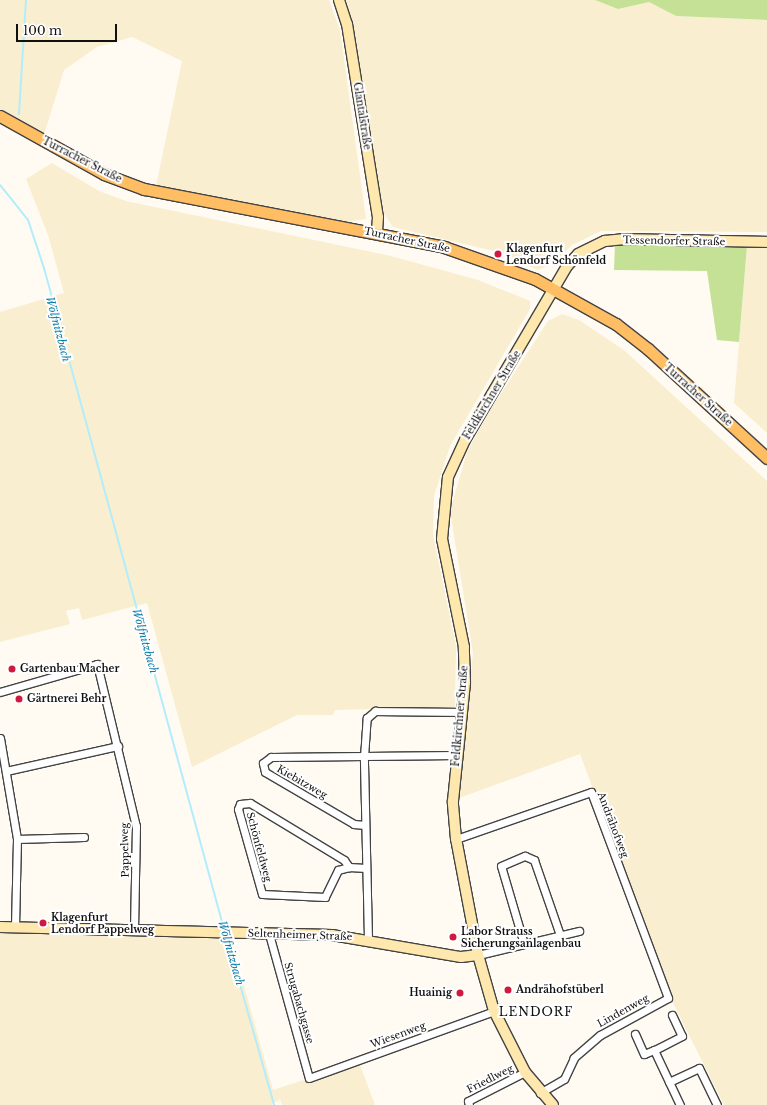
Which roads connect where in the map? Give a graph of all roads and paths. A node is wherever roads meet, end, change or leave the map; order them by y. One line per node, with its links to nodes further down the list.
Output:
1 (339, 0): 3 (main road, Glantalstraße)
2 (0, 116): 3 (main road, Turracher Straße)
3 (377, 233): 5 (main road, Turracher Straße)
4 (767, 242): 5 (main road, Tessendorfer Straße)
5 (554, 288): 6 (main road, Turracher Straße); 8 (main road, Feldkirchner Straße)
6 (767, 458)
7 (0, 692): 10 (street, Pappelweg)
8 (462, 712): 11 (main road, Feldkirchner Straße); 12 (street)
9 (0, 738): 13 (street)
10 (118, 746): 13 (street); 22 (street, Pappelweg)
11 (457, 755): 12 (street); 16 (main road, Feldkirchner Straße)
12 (364, 757): 14 (street); 14 (street, Kiebitzweg)
13 (6, 771): 17 (street)
14 (365, 825): 19 (street)
15 (84, 837): 17 (street)
16 (456, 839): 28 (main road, Feldkirchner Straße); 29 (street, Andrähofweg)
17 (17, 840): 21 (street)
18 (349, 867): 18 (street, Schönfeldweg); 19 (street)
19 (366, 868): 26 (street)
20 (0, 927): 21 (main road, Seltenheimer Straße)
21 (15, 927): 22 (main road, Seltenheimer Straße)
22 (134, 930): 24 (main road, Seltenheimer Straße)
23 (579, 931): 25 (street)
24 (269, 934): 26 (main road, Seltenheimer Straße); 35 (street, Strugabachgasse)
25 (560, 935): 27 (street); 27 (street)
26 (368, 939): 28 (main road, Seltenheimer Straße)
27 (524, 944): 28 (street)
28 (478, 955): 30 (main road, Feldkirchner Straße)
29 (668, 998): 37 (street, Lindenweg)
30 (494, 1011): 34 (main road, Feldkirchner Straße); 35 (street, Wiesenweg)
31 (672, 1015): 33 (street)
32 (635, 1034): 33 (street)
33 (654, 1050): 36 (street)
34 (525, 1072): 37 (main road, Feldkirchner Straße); 38 (street, Friedlweg)
35 (309, 1078)
36 (669, 1082): 41 (street); 42 (street)
37 (540, 1093): 40 (main road, Feldkirchner Straße)
38 (469, 1103): 39 (street, Friedlweg)
39 (460, 1105)
40 (553, 1105)
41 (680, 1105)
42 (717, 1105)

